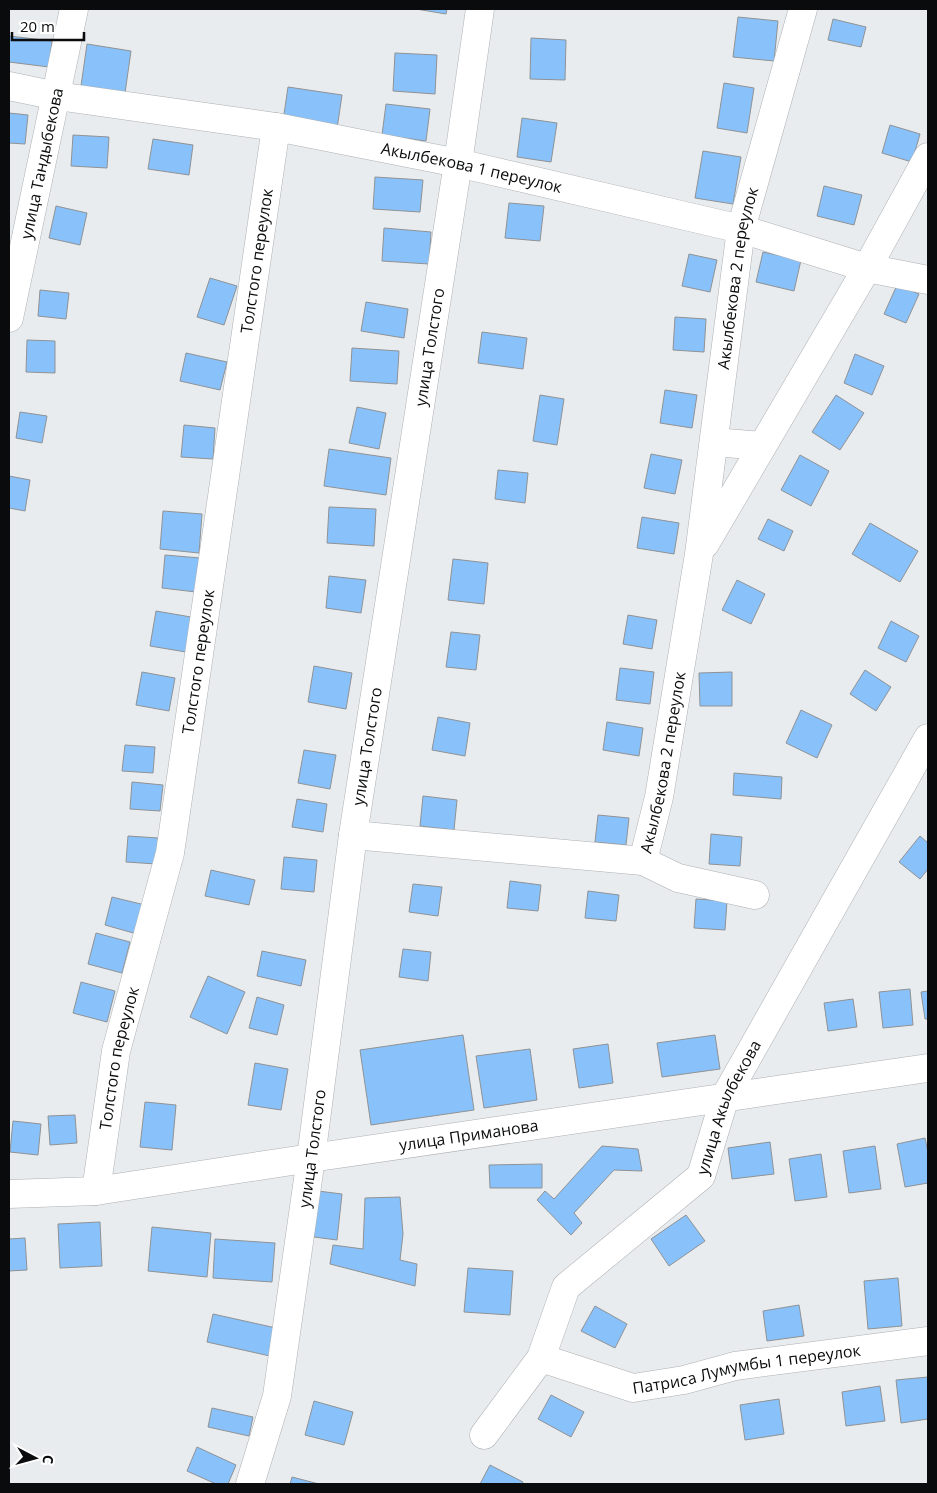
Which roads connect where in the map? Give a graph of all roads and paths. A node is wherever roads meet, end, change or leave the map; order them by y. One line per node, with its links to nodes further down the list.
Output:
1 (74, 9): 5 (street, улица Тандыбекова)
2 (480, 9): 8 (street, улица Толстого)
3 (803, 9): 9 (street, Акылбекова 2 переулок)
4 (9, 86): 5 (street, Акылбекова 1 переулок)
5 (57, 96): 6 (street, Акылбекова 1 переулок); 12 (street, улица Тандыбекова)
6 (276, 127): 8 (street, Акылбекова 1 переулок); 23 (street, Толстого переулок)
7 (928, 158): 10 (street, Акылбекова 2 переулок)
8 (458, 163): 9 (street, Акылбекова 1 переулок); 17 (street, улица Толстого)
9 (741, 229): 10 (street, Акылбекова 1 переулок); 13 (street, Акылбекова 2 переулок)
10 (866, 268): 11 (street, Акылбекова 1 переулок); 14 (street, Акылбекова 2 переулок)
11 (928, 280)
12 (9, 318)
13 (714, 442): 14 (street); 15 (street, Акылбекова 2 переулок)
14 (762, 446): 15 (street, Акылбекова 2 переулок)
15 (699, 554): 18 (street, Акылбекова 2 переулок)
16 (928, 738): 21 (street, улица Акылбекова)
17 (353, 835): 18 (street, Акылбекова 2 переулок); 22 (street, улица Толстого)
18 (643, 861): 19 (street)
19 (755, 895)
20 (928, 1068): 21 (street, улица Приманова)
21 (725, 1097): 22 (street, улица Приманова); 26 (street, улица Акылбекова)
22 (311, 1158): 23 (street, улица Приманова); 28 (street, улица Толстого)
23 (96, 1191): 24 (street, улица Приманова)
24 (9, 1194)
25 (928, 1341): 26 (street, Патриса Лумумбы 1 переулок)
26 (541, 1358): 27 (street, улица Акылбекова)
27 (484, 1435)
28 (250, 1484)

